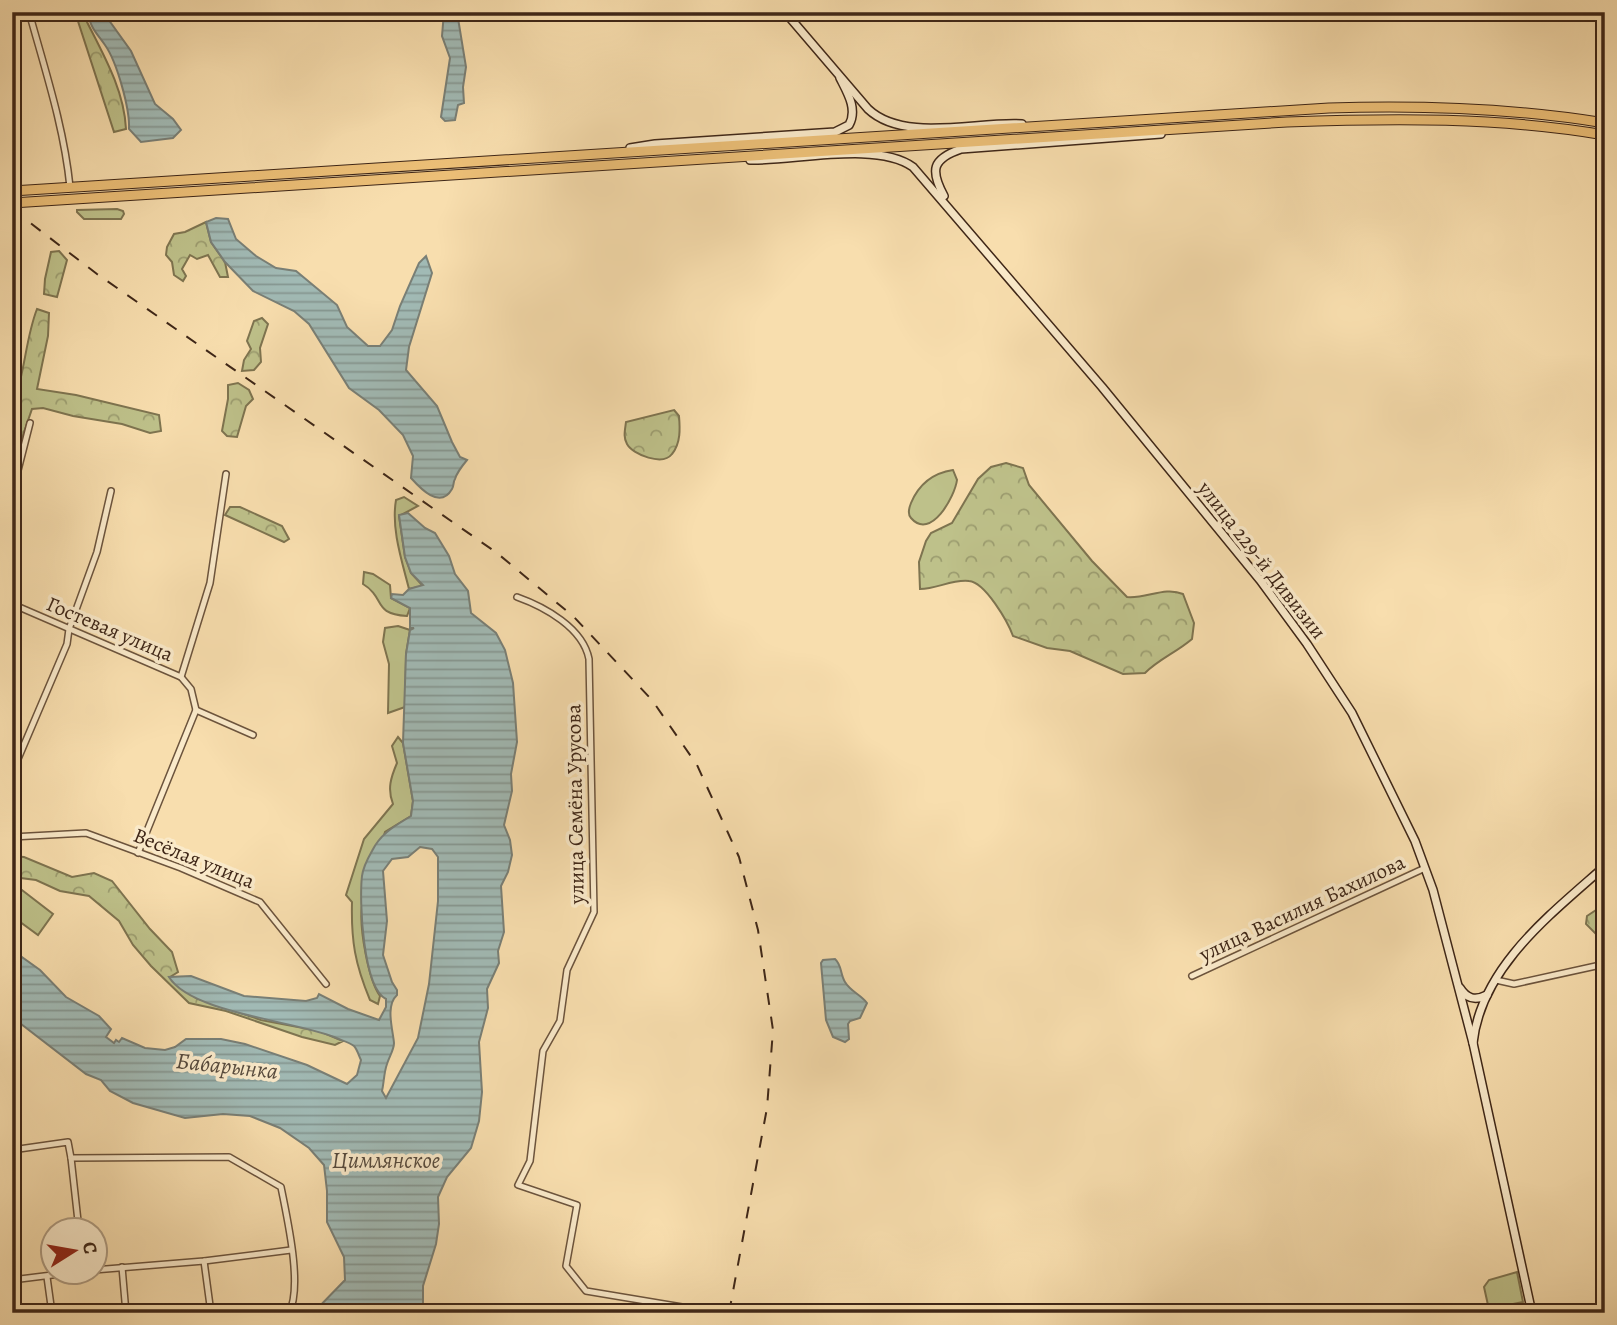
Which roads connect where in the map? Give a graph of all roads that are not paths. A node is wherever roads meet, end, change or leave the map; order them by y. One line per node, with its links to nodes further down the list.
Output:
1 (29, 12): 10 (street)
2 (785, 12): 3 (street)
3 (840, 78): 5 (street); 8 (street)
4 (1605, 123): 5 (highway)
5 (1043, 125): 8 (highway)
6 (1214, 127): 7 (highway); 9 (highway); 13 (street)
7 (1605, 135)
8 (594, 154): 10 (highway)
9 (712, 159): 12 (highway); 13 (street)
10 (70, 187): 11 (highway)
11 (12, 191)
12 (12, 203)
13 (952, 212): 28 (street, улица 229-й Дивизии)
14 (30, 423): 17 (street)
15 (226, 474): 21 (street)
16 (111, 491): 20 (street)
17 (12, 494)
18 (517, 597): 51 (street, улица Семёна Урусова)
19 (12, 604): 20 (street, Гостевая улица)
20 (69, 629): 21 (street, Гостевая улица); 24 (street)
21 (181, 677): 22 (street, Гостевая улица)
22 (196, 710): 23 (street); 26 (street)
23 (253, 735)
24 (12, 772)
25 (12, 837): 26 (street, Весёлая улица)
26 (138, 853): 33 (street, Весёлая улица)
27 (1605, 866): 31 (street)
28 (1425, 868): 30 (street, улица Василия Бахилова); 32 (street, улица 229-й Дивизии)
29 (1605, 964): 31 (street)
30 (1192, 976)
31 (1496, 980): 34 (street)
32 (1456, 981): 34 (street); 35 (street); 36 (street, улица 229-й Дивизии)
33 (326, 984)
34 (1487, 995): 35 (street)
35 (1478, 1012): 36 (street)
36 (1473, 1044): 52 (street, улица 229-й Дивизии)
37 (12, 1150): 38 (street)
38 (71, 1158): 39 (street); 40 (street)
39 (77, 1216)
40 (291, 1250): 41 (street); 50 (street)
41 (204, 1261): 42 (street); 49 (street)
42 (122, 1267): 43 (street); 48 (street)
43 (108, 1268)
44 (38, 1278): 45 (street)
45 (12, 1280)
46 (48, 1286): 47 (street)
47 (52, 1313)
48 (126, 1313)
49 (211, 1313)
50 (289, 1313)
51 (698, 1313)
52 (1532, 1313)

